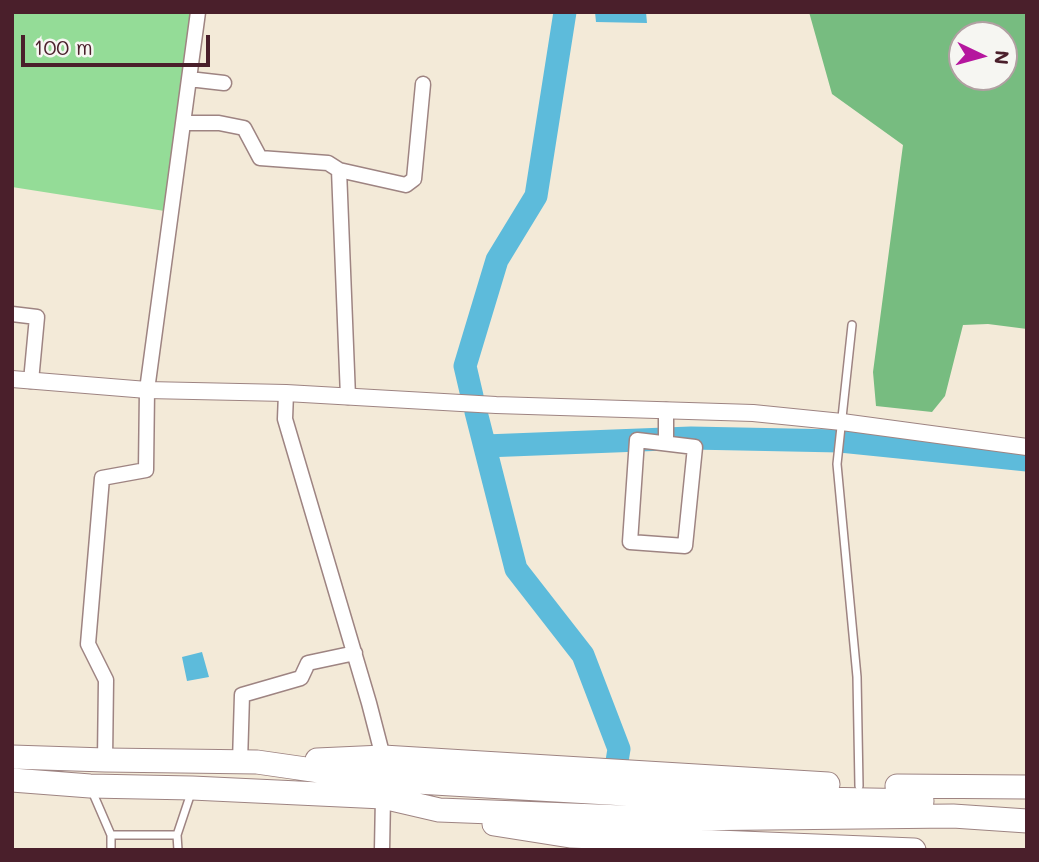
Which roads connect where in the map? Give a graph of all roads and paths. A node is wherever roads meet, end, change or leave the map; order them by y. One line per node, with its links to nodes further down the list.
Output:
1 (198, 12): 2 (street)
2 (189, 79): 3 (street); 5 (street)
3 (224, 83)
4 (423, 84): 6 (street)
5 (184, 123): 6 (street); 11 (street)
6 (339, 170): 13 (street)
7 (12, 314): 10 (street)
8 (852, 325): 15 (lane)
9 (12, 379): 10 (street)
10 (31, 381): 11 (street)
11 (147, 390): 12 (street); 21 (street)
12 (286, 393): 13 (street); 18 (street)
13 (348, 397): 14 (street)
14 (666, 410): 15 (street); 16 (street)
15 (842, 422): 17 (street); 25 (lane)
16 (666, 437): 16 (street)
17 (1027, 447)
18 (355, 653): 20 (street); 22 (street)
19 (12, 757): 21 (highway)
20 (383, 757): 22 (highway); 25 (highway)
21 (105, 760): 22 (highway)
22 (249, 762): 29 (highway); 31 (highway)
23 (12, 780): 24 (highway)
24 (90, 786): 27 (highway); 35 (lane)
25 (859, 786): 26 (highway)
26 (1027, 787)
27 (192, 788): 28 (highway); 36 (lane)
28 (383, 797): 32 (highway); 39 (street)
29 (1027, 797)
30 (1027, 806): 31 (highway)
31 (954, 809): 32 (highway); 33 (highway)
32 (444, 810): 34 (highway); 40 (highway)
33 (1027, 821)
34 (1027, 833)
35 (111, 835): 36 (lane); 37 (lane)
36 (177, 835): 38 (lane)
37 (111, 850)
38 (178, 850)
39 (382, 850)
40 (914, 850)

